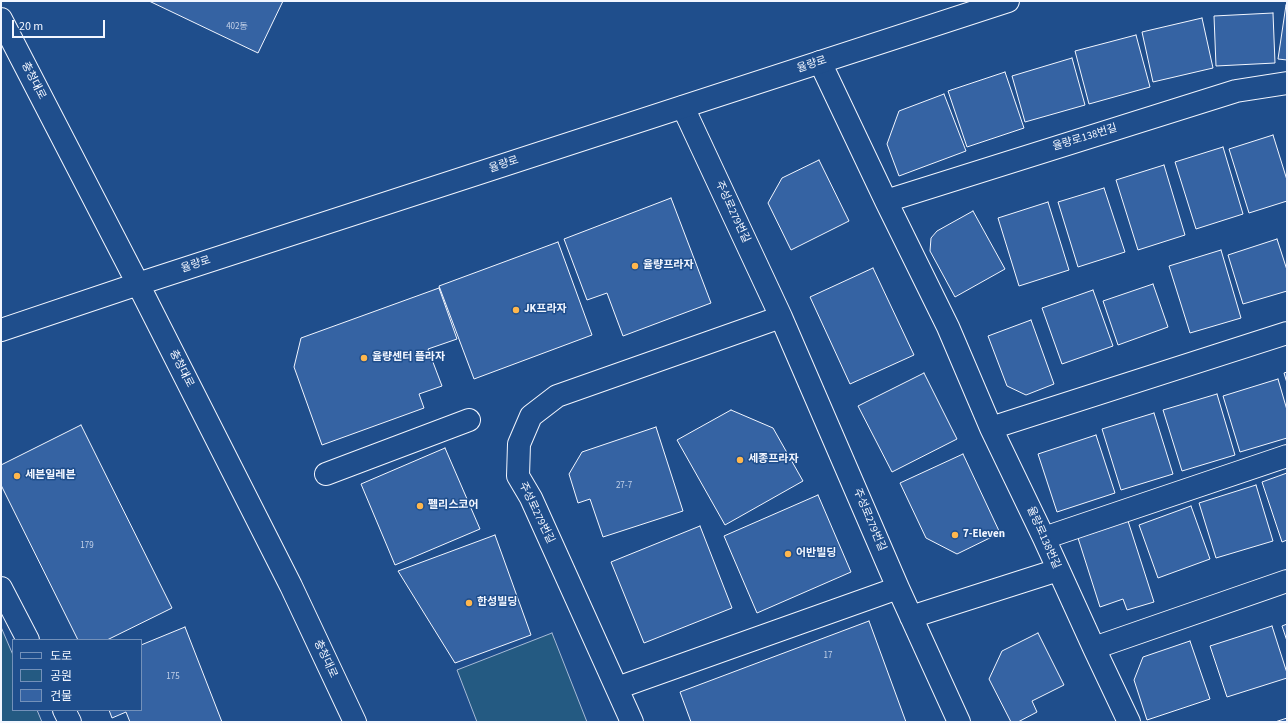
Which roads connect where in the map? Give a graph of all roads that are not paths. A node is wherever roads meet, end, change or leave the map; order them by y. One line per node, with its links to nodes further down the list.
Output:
1 (1008, 1): 3 (street, 율량로)
2 (1, 19): 7 (street, 충청대로)
3 (820, 62): 5 (street, 율량로); 6 (street, 율량로138번길)
4 (1287, 83): 6 (street, 율량로138번길)
5 (683, 107): 7 (street, 율량로); 8 (street, 주성로279번길)
6 (886, 201): 12 (street, 율량로138번길)
7 (138, 284): 9 (street, 율량로); 26 (street, 충청대로)
8 (781, 317): 19 (street, 주성로279번길); 23 (street, 주성로279번길)
9 (1, 330)
10 (1287, 333): 12 (street)
11 (469, 420): 14 (street)
12 (991, 428): 15 (street, 율량로138번길)
13 (1287, 456): 15 (street)
14 (326, 474)
15 (1044, 538): 16 (street, 율량로138번길)
16 (1058, 570): 20 (street); 22 (street, 율량로138번길)
17 (1287, 581): 22 (street)
18 (1, 588): 21 (street)
19 (898, 588): 20 (street, 주성로279번길); 23 (street)
20 (911, 617): 28 (street, 주성로279번길)
21 (27, 639)
22 (1094, 648): 29 (street, 율량로138번길)
23 (617, 688): 27 (street, 주성로279번길)
24 (64, 711): 25 (street)
25 (70, 722)
26 (355, 722)
27 (632, 722)
28 (959, 722)
29 (1128, 722)

